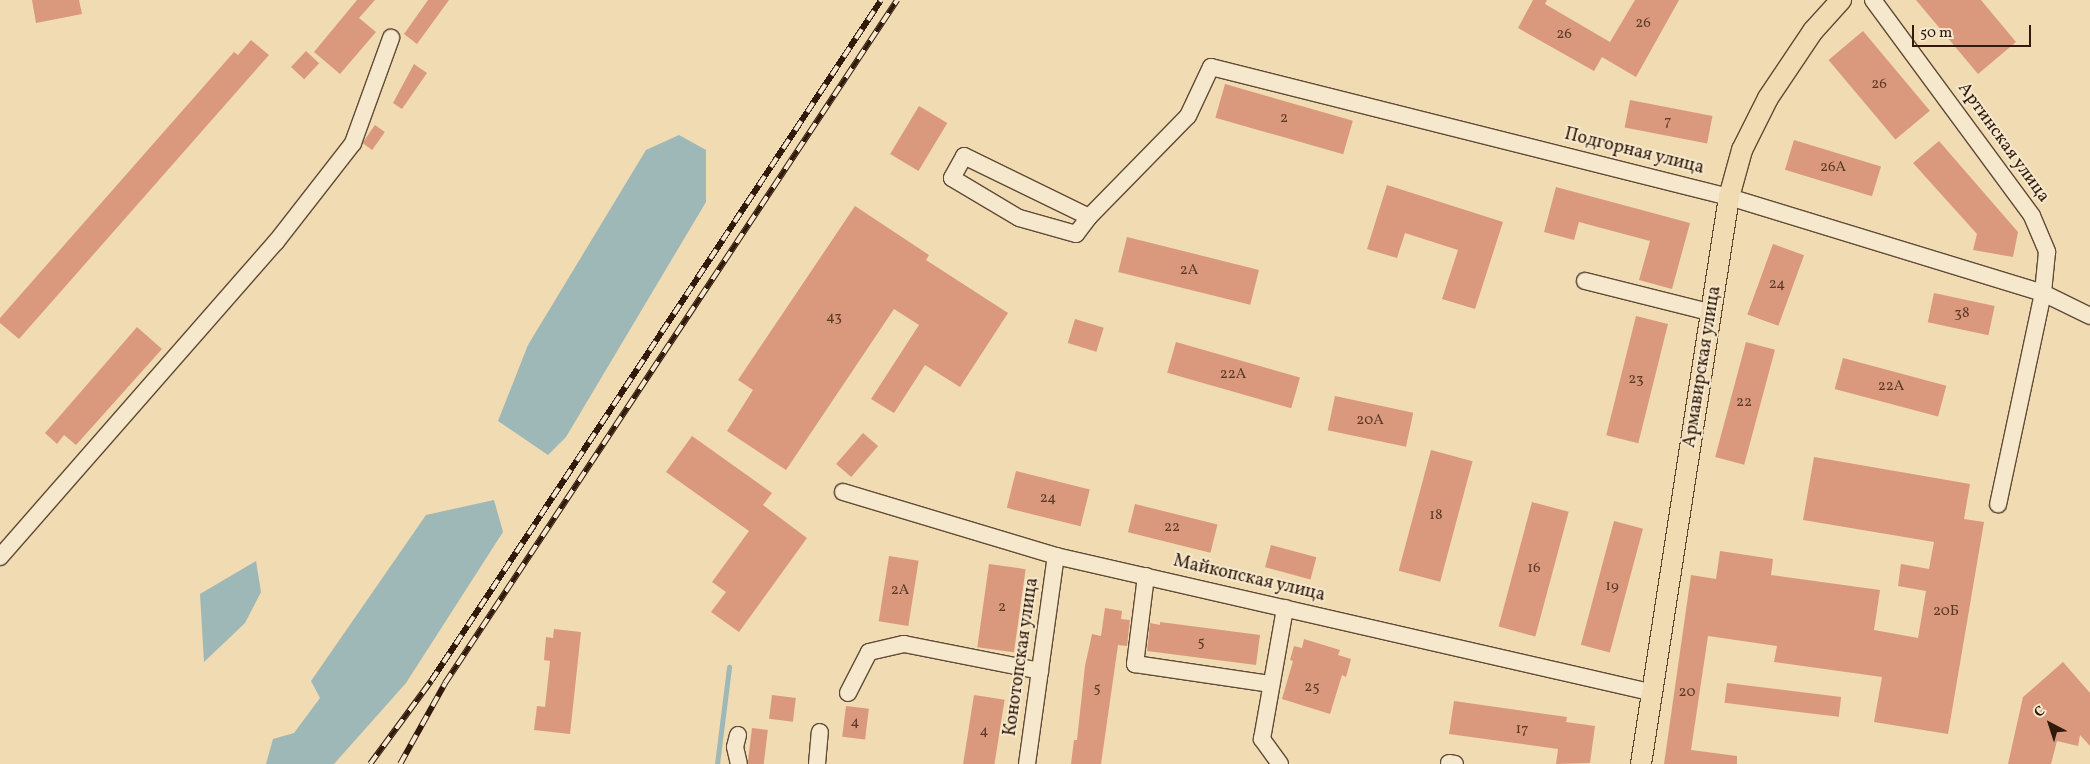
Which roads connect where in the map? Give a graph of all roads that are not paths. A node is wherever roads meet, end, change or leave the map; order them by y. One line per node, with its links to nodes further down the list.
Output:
1 (1841, 0): 4 (main road, Армавирская улица)
2 (1873, 0): 7 (street, Артинская улица)
3 (391, 38): 12 (street)
4 (1729, 196): 5 (street, Подгорная улица); 7 (street, Подгорная улица); 8 (main road, Армавирская улица)
5 (1089, 217): 5 (street)
6 (1585, 281): 8 (street)
7 (2043, 293): 9 (street, Подгорная улица); 11 (street, Артинская улица)
8 (1712, 313): 18 (main road, Армавирская улица)
9 (2090, 316)
10 (843, 492): 13 (street, Майкопская улица)
11 (1998, 504)
12 (0, 556)
13 (1056, 556): 14 (street, Майкопская улица); 16 (street, Конотопская улица)
14 (1146, 576): 15 (street, Майкопская улица); 17 (street)
15 (1284, 608): 17 (street); 18 (street, Майкопская улица)
16 (1040, 671): 19 (street); 24 (street, Конотопская улица)
17 (1270, 684): 25 (street)
18 (1650, 692): 26 (main road, Армавирская улица)
19 (848, 693)
20 (820, 732): 23 (street)
21 (738, 735): 22 (street)
22 (739, 764)
23 (817, 764)
24 (1027, 764)
25 (1280, 764)
26 (1641, 764)

